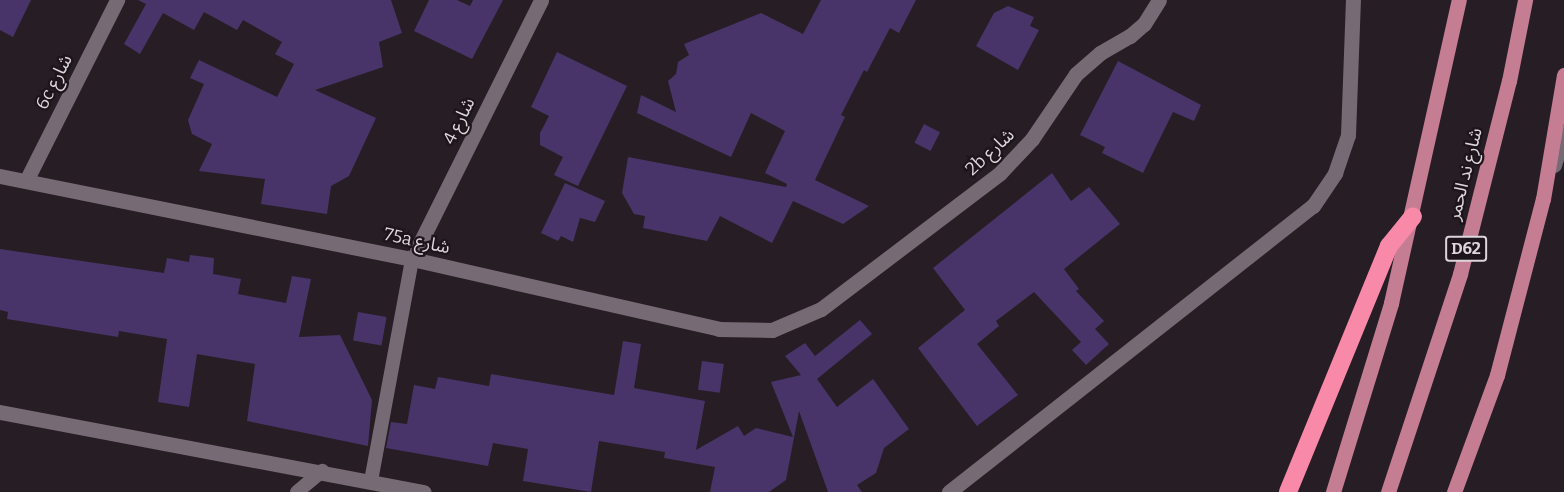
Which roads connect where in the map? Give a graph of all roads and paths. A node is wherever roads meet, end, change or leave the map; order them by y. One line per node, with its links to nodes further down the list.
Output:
1 (117, 0): 10 (street, 6c شارع)
2 (542, 0): 13 (street, شارع 4)
3 (1159, 0): 14 (street, 2b شارع)
4 (1353, 0): 20 (street)
5 (1459, 0): 12 (main road)
6 (1525, 0): 23 (main road, شارع ند الحمر / D62)
7 (1564, 75): 11 (main road)
8 (1564, 132): 11 (street)
9 (0, 176): 10 (street, 75a شارع)
10 (26, 181): 13 (street, 75a شارع)
11 (1543, 199): 24 (main road)
12 (1413, 216): 21 (highway); 22 (main road)
13 (412, 259): 14 (street, 75a شارع); 17 (lane)
14 (821, 309)
15 (0, 412): 16 (street)
16 (322, 471): 17 (street); 18 (lane)
17 (371, 481): 19 (street)
18 (297, 492)
19 (424, 492)
20 (949, 492)
21 (1288, 492)
22 (1333, 492)
23 (1388, 492)
24 (1454, 492)

